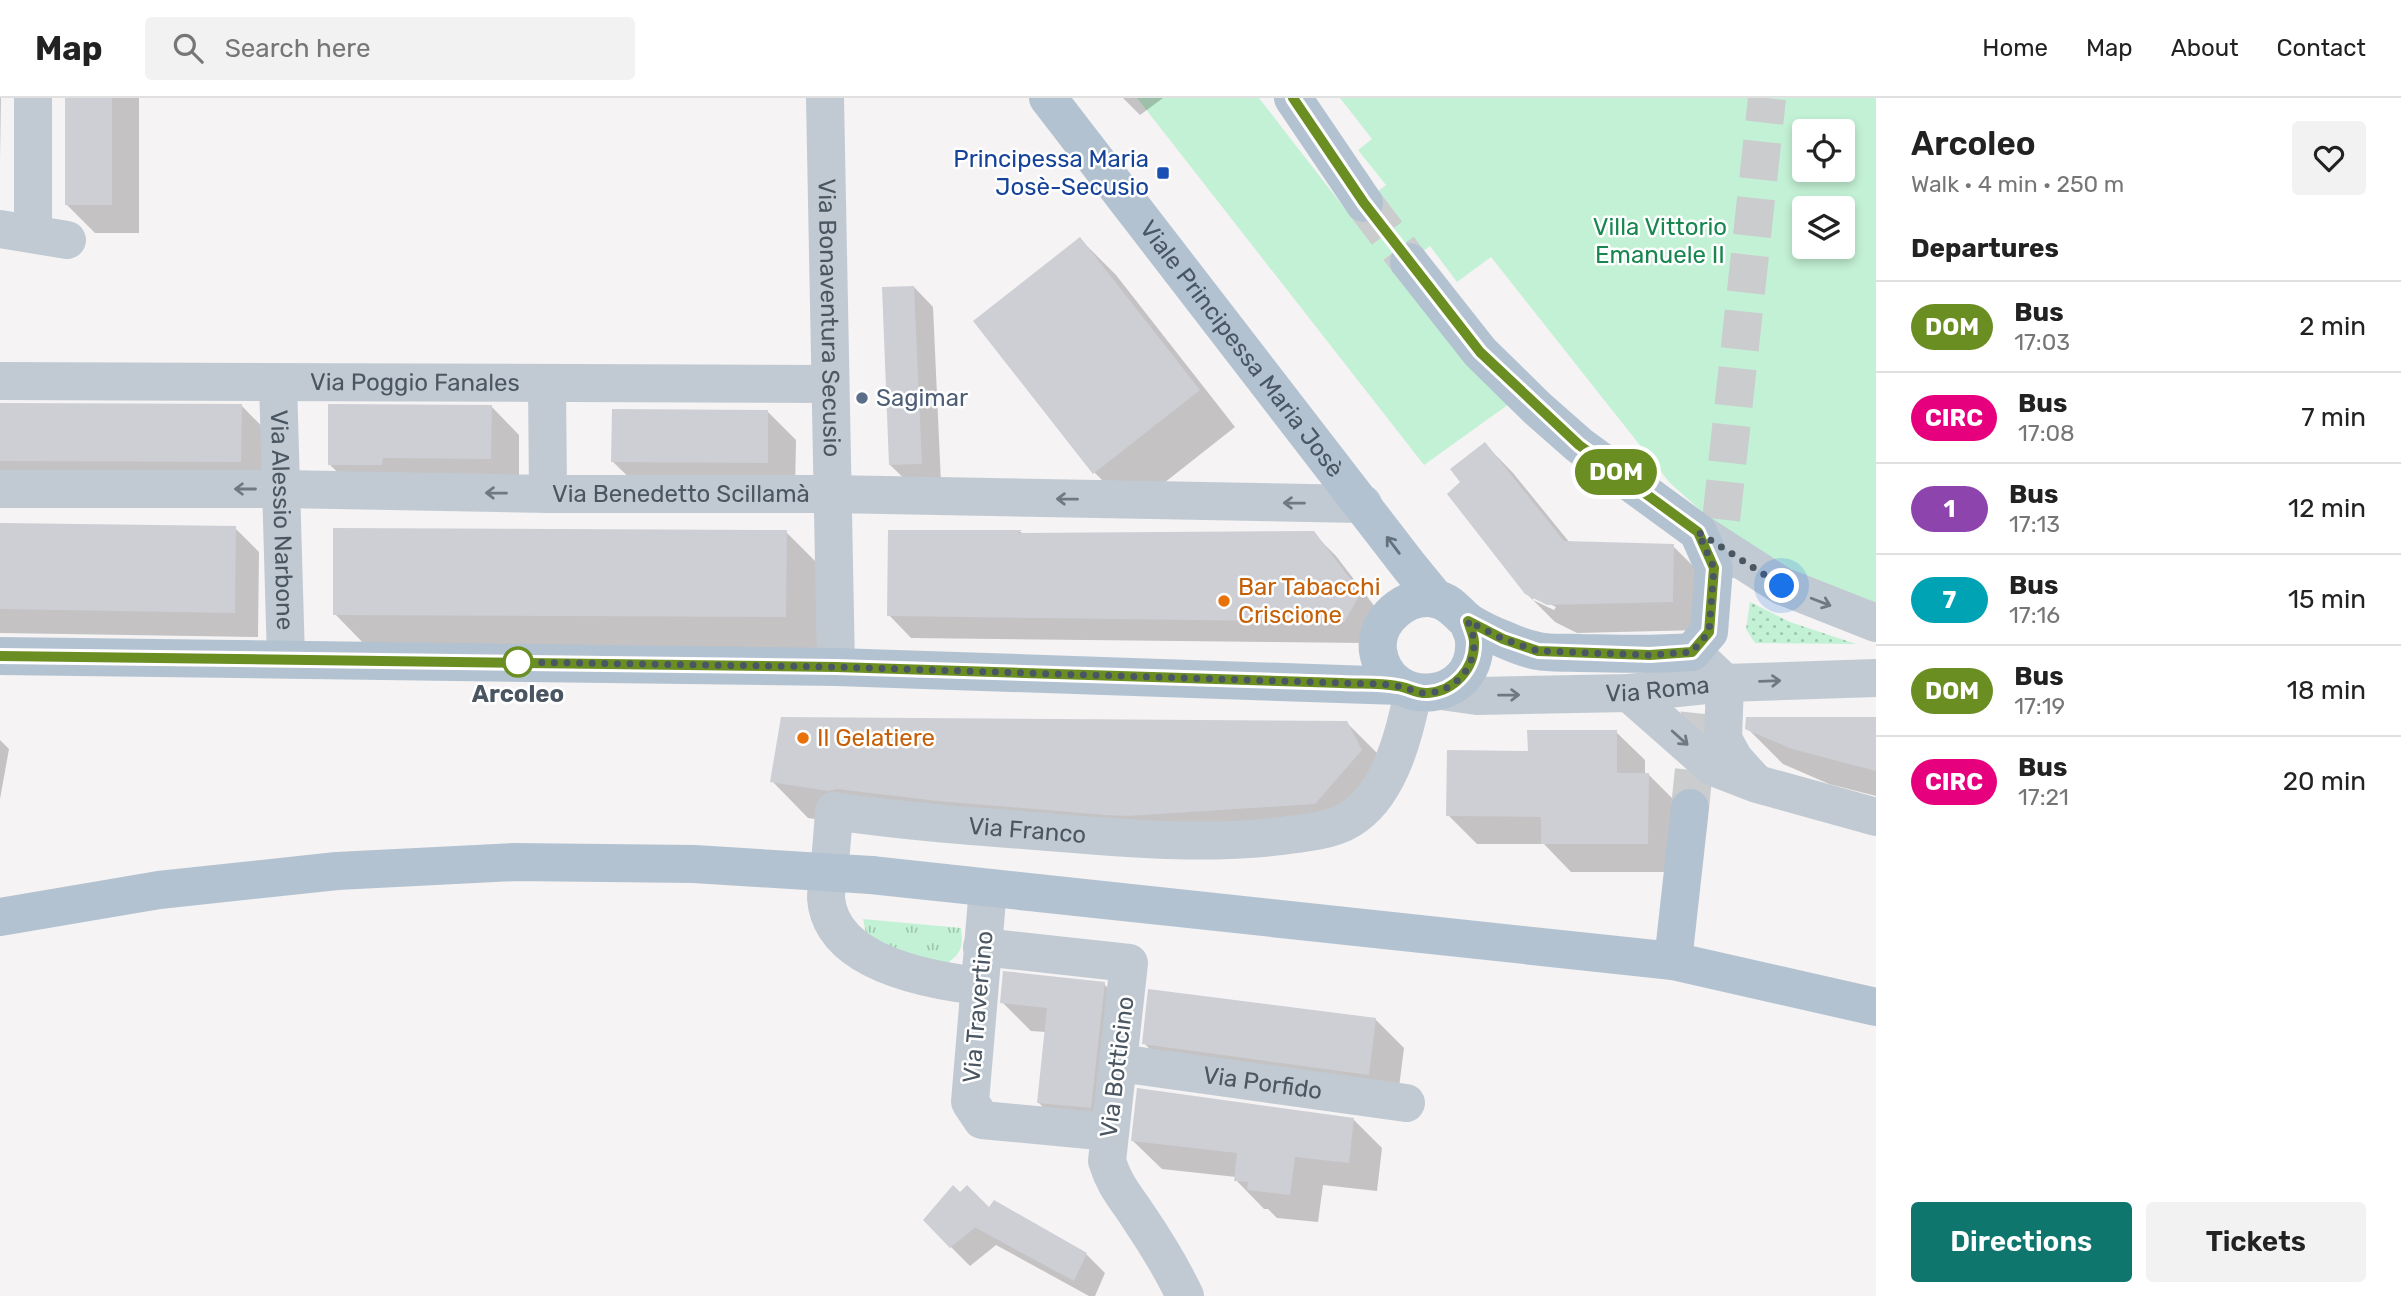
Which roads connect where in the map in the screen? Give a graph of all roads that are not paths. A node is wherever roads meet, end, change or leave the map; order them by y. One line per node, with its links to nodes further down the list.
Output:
1 (33, 98): 6 (street)
2 (825, 98): 11 (street, Via Bonaventura Secusio)
3 (1048, 98): 16 (main road, Viale Principessa Maria Josè)
4 (1293, 98): 5 (main road)
5 (1364, 203)
6 (33, 234)
7 (1409, 262): 17 (main road)
8 (0, 381): 9 (street, Via Poggio Fanales)
9 (278, 382): 10 (street, Via Poggio Fanales); 13 (street, Via Alessio Narbone)
10 (547, 383): 11 (street, Via Poggio Fanales); 14 (street)
11 (830, 384): 15 (street, Via Bonaventura Secusio)
12 (0, 488): 13 (street, Via Benedetto Scillamà, one-way to 12)
13 (282, 488): 14 (street, Via Benedetto Scillamà, one-way to 13); 23 (street, Via Alessio Narbone)
14 (548, 494): 15 (street, Via Benedetto Scillamà)
15 (831, 494): 16 (street, Via Benedetto Scillamà, one-way to 15); 24 (street, Via Bonaventura Secusio)
16 (1363, 504): 18 (main road, Viale Principessa Maria Josè, one-way to 16)
17 (1698, 532): 20 (street, one-way to 20); 21 (main road)
18 (1436, 598): 19 (main road); 27 (main road)
19 (1468, 621): 21 (main road); 27 (main road)
20 (1876, 623)
21 (1692, 652): 26 (street)
22 (0, 656): 23 (main road)
23 (286, 659): 24 (main road)
24 (836, 667): 27 (main road)
25 (1876, 678): 26 (street, Via Roma, one-way to 25)
26 (1725, 683): 28 (street, Via Roma); 29 (street)
27 (1418, 690): 28 (street, Via Roma, one-way to 28); 36 (street, Via Franco)
28 (1629, 694): 29 (street, one-way to 29)
29 (1757, 784): 31 (street)
30 (1689, 808): 35 (main road)
31 (1876, 817)
32 (988, 888): 33 (main road, bridge); 34 (street, Via Travertino); 35 (main road)
33 (0, 917)
34 (982, 947): 36 (street, Via Travertino); 38 (street, Via Botticino)
35 (1673, 961): 37 (main road)
36 (978, 986): 40 (street, Via Travertino)
37 (1876, 1007)
38 (1119, 1063): 39 (street, Via Porfido); 40 (street, Via Botticino)
39 (1406, 1103)
40 (1110, 1132): 41 (street, Via Botticino)
41 (1185, 1296)

